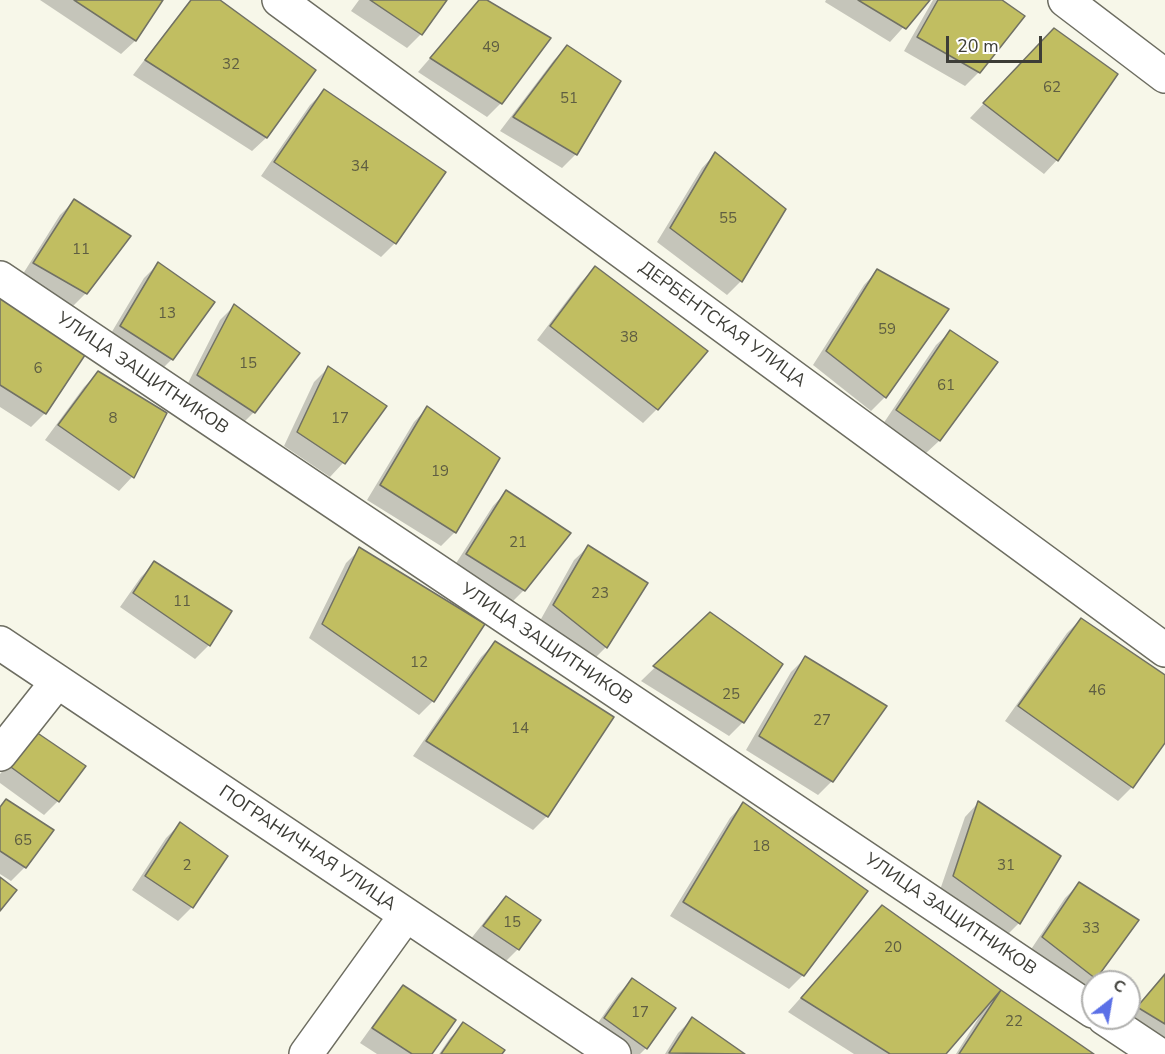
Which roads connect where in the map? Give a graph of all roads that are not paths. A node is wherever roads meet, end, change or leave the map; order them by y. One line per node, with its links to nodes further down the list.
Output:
1 (279, 0): 6 (street, ДЕРБЕНТСКАЯ УЛИЦА)
2 (1065, 0): 3 (street)
3 (1165, 76)
4 (0, 278): 10 (street, УЛИЦА ЗАЩИТНИКОВ)
5 (0, 643): 7 (street, ПОГРАНИЧНАЯ УЛИЦА)
6 (1165, 651)
7 (57, 682): 8 (street); 9 (street, ПОГРАНИЧНАЯ УЛИЦА)
8 (0, 754)
9 (406, 915): 12 (street); 13 (street, ПОГРАНИЧНАЯ УЛИЦА)
10 (1081, 1003)
11 (1122, 1030): 14 (street)
12 (306, 1054)
13 (614, 1054)
14 (1158, 1054)

